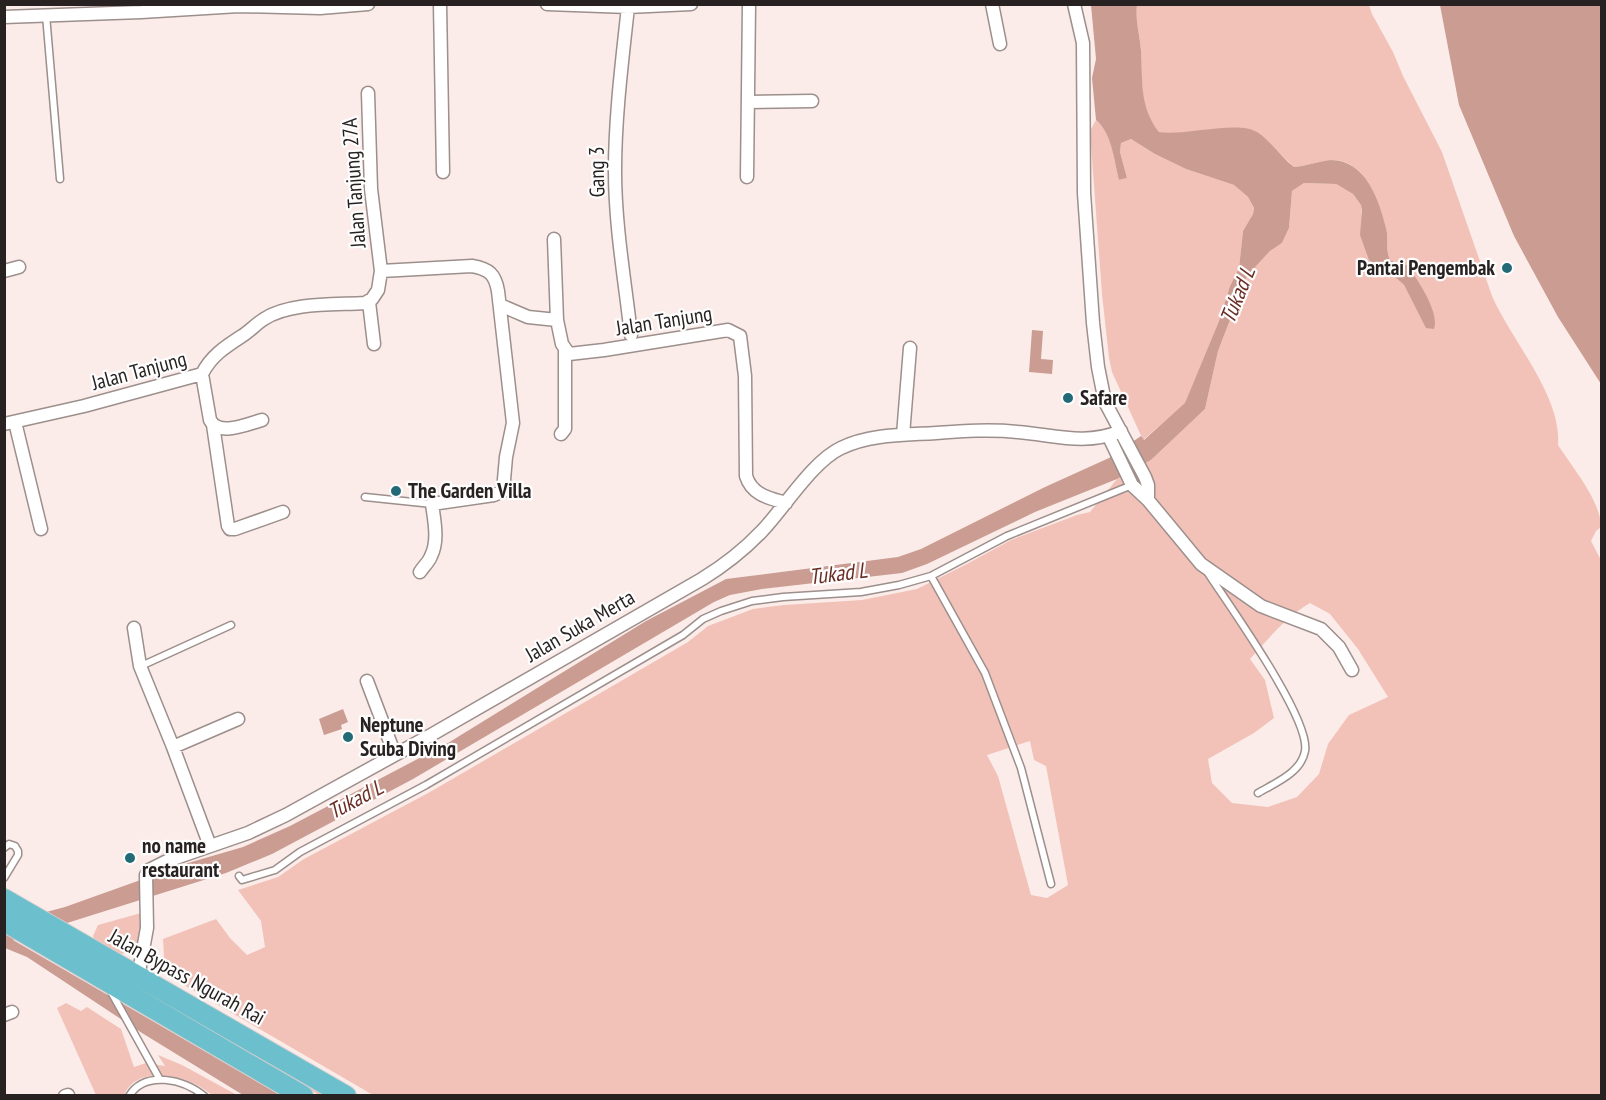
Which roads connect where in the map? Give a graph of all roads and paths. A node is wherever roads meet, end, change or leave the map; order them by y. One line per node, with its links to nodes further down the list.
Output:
1 (368, 4): 8 (street)
2 (440, 4): 18 (street)
3 (547, 4): 9 (street)
4 (691, 4): 11 (street)
5 (749, 4): 17 (street)
6 (992, 4): 14 (street)
7 (1074, 4): 38 (street)
8 (239, 5): 10 (street)
9 (584, 5): 11 (street)
10 (140, 8): 12 (street)
11 (628, 8): 28 (street, Gang 3)
12 (46, 14): 13 (street); 20 (lane)
13 (4, 17)
14 (1000, 44)
15 (368, 93): 24 (street, Jalan Tanjung 27A)
16 (812, 101): 17 (street)
17 (747, 102): 19 (street)
18 (443, 172)
19 (747, 177)
20 (60, 178)
21 (554, 239): 27 (street)
22 (19, 267): 23 (street)
23 (4, 270)
24 (381, 271): 25 (street); 26 (street)
25 (369, 302): 29 (street); 32 (street, Jalan Tanjung)
26 (500, 305): 27 (street); 44 (street)
27 (557, 320): 31 (street)
28 (631, 335)
29 (374, 344)
30 (910, 348): 37 (street)
31 (565, 350): 36 (street); 43 (street, Jalan Tanjung)
32 (202, 374): 34 (street, Jalan Tanjung); 35 (street)
33 (262, 420): 35 (street)
34 (10, 423): 46 (street)
35 (213, 425): 45 (street)
36 (561, 434)
37 (903, 435): 39 (street, Jalan Suka Merta); 43 (street, Jalan Suka Merta)
38 (1124, 436): 39 (street, Jalan Suka Merta); 42 (street)
39 (1109, 437): 40 (street)
40 (1130, 482): 42 (street); 49 (lane)
41 (365, 497): 44 (lane)
42 (1148, 500): 47 (street)
43 (786, 503): 57 (street, Jalan Suka Merta)
44 (432, 504): 48 (street)
45 (283, 512)
46 (41, 529)
47 (1201, 564): 53 (street); 58 (lane)
48 (420, 572)
49 (931, 576): 61 (lane); 63 (lane)
50 (231, 625): 52 (lane)
51 (134, 628): 52 (street)
52 (140, 666): 56 (street)
53 (1352, 670)
54 (367, 681): 57 (street)
55 (238, 718): 56 (street)
56 (173, 747): 59 (street)
57 (395, 755): 59 (street, Jalan Suka Merta)
58 (1258, 793)
59 (210, 846): 67 (street, Jalan Suka Merta)
60 (4, 848): 62 (lane)
61 (239, 876)
62 (4, 878)
63 (1052, 884)
64 (5, 900): 66 (highway, Jalan Bypass Ngurah Rai)
65 (4, 921): 66 (highway, Jalan Bypass Ngurah Rai)
66 (89, 960): 67 (highway, Jalan Bypass Ngurah Rai); 68 (highway, Jalan Bypass Ngurah Rai)
67 (138, 977): 73 (highway, Jalan Bypass Ngurah Rai)
68 (107, 984): 69 (lane); 72 (highway, Jalan Bypass Ngurah Rai)
69 (159, 1078): 70 (lane); 71 (lane)
70 (129, 1095)
71 (204, 1095)
72 (303, 1095)
73 (346, 1095)

